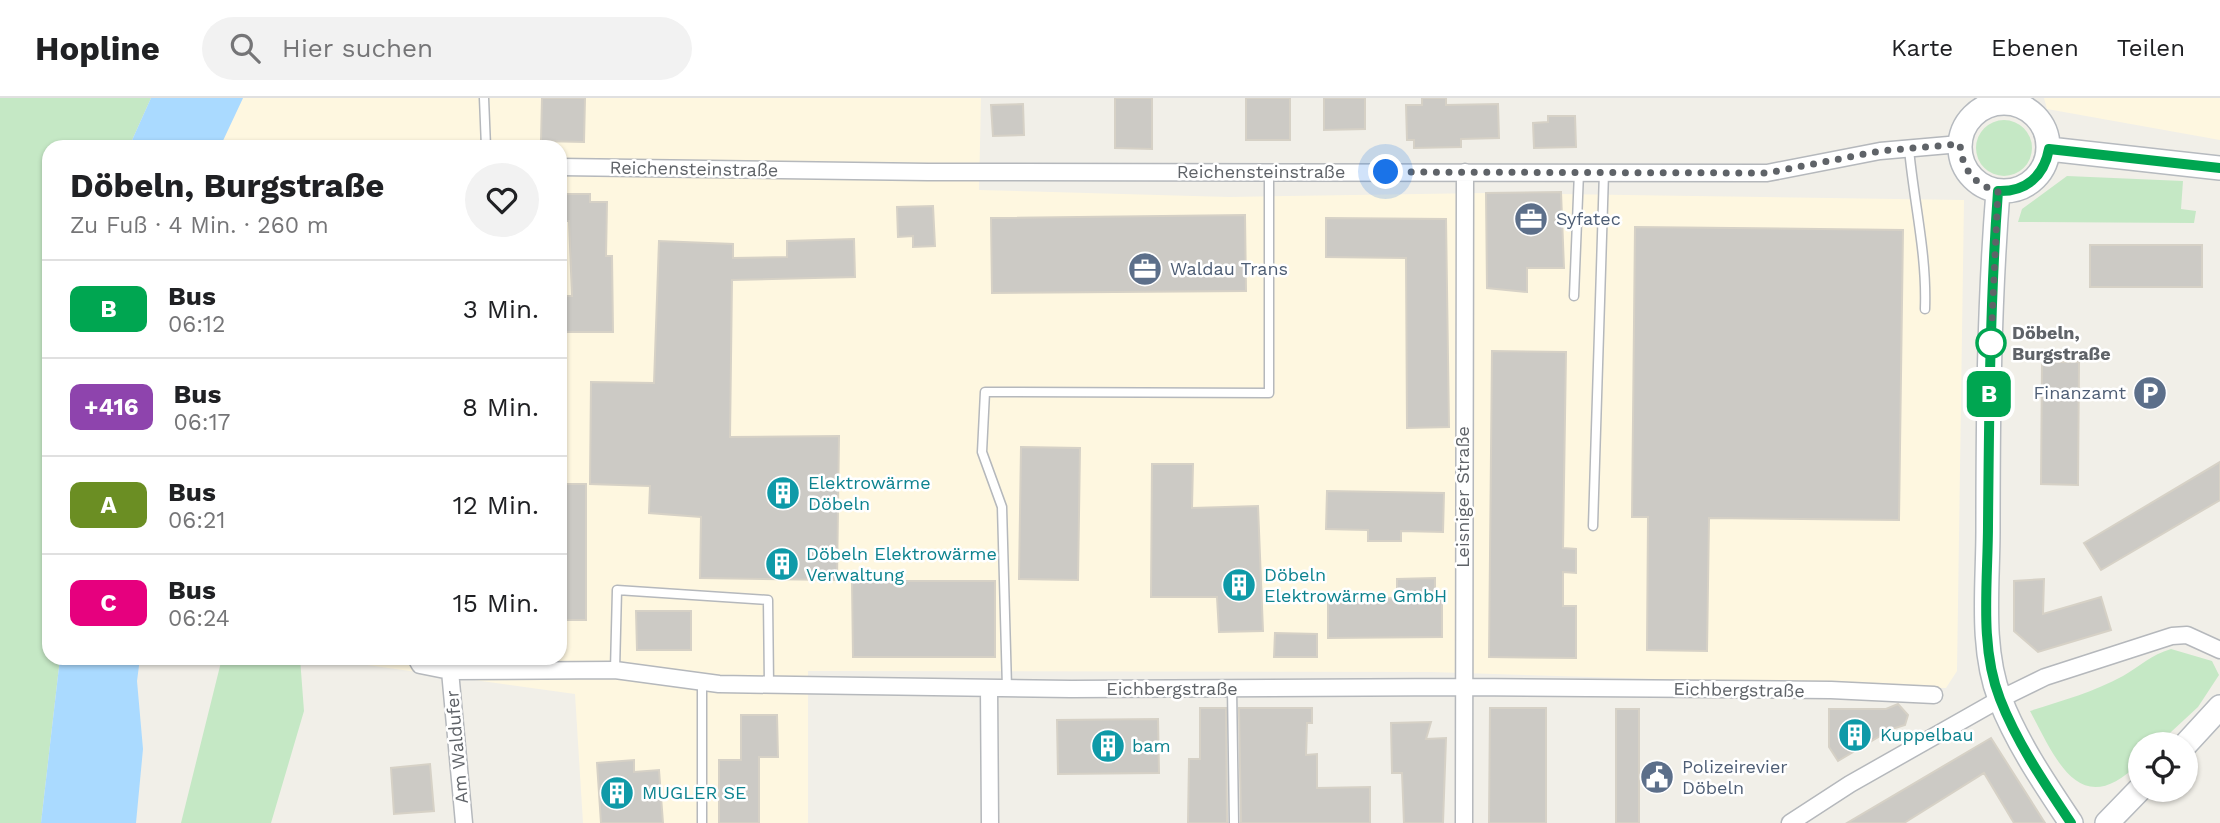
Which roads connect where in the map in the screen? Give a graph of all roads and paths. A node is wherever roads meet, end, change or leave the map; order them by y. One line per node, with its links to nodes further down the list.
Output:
1 (484, 98): 3 (lane)
2 (2019, 101): 4 (main road); 6 (main road)
3 (486, 140)
4 (1960, 144): 5 (street, Reichensteinstraße); 13 (main road)
5 (1909, 149): 12 (street, Reichensteinstraße); 15 (lane)
6 (2049, 149): 8 (main road); 13 (main road)
7 (567, 167): 9 (street, Reichensteinstraße)
8 (2220, 168)
9 (1269, 172): 10 (street, Reichensteinstraße); 25 (lane)
10 (1465, 172): 11 (street, Reichensteinstraße); 23 (street, Leisniger Straße)
11 (1579, 172): 12 (street, Reichensteinstraße); 14 (lane)
12 (1604, 172): 16 (lane)
13 (1998, 191): 28 (main road)
14 (1574, 296)
15 (1925, 309)
16 (1593, 526)
17 (2220, 650): 28 (street)
18 (420, 665): 20 (street, Eichbergstraße)
19 (615, 670): 20 (street, Eichbergstraße); 21 (street, Eichbergstraße); 22 (lane)
20 (450, 671): 32 (street, Am Waldufer)
21 (702, 683): 22 (street, Eichbergstraße); 33 (lane)
22 (769, 685): 24 (street, Eichbergstraße)
23 (1463, 687): 26 (street, Eichbergstraße); 27 (street, Eichbergstraße); 36 (street, Leisniger Straße)
24 (989, 688): 25 (street, Eichbergstraße); 34 (street)
25 (1007, 688): 26 (street, Eichbergstraße)
26 (1232, 688): 35 (lane)
27 (1934, 695)
28 (2000, 699): 37 (street); 38 (main road)
29 (2220, 707): 30 (main road)
30 (2197, 732)
31 (2128, 801): 39 (main road)
32 (464, 823)
33 (702, 823)
34 (990, 823)
35 (1234, 823)
36 (1464, 823)
37 (1790, 823)
38 (2071, 823)
39 (2107, 823)

